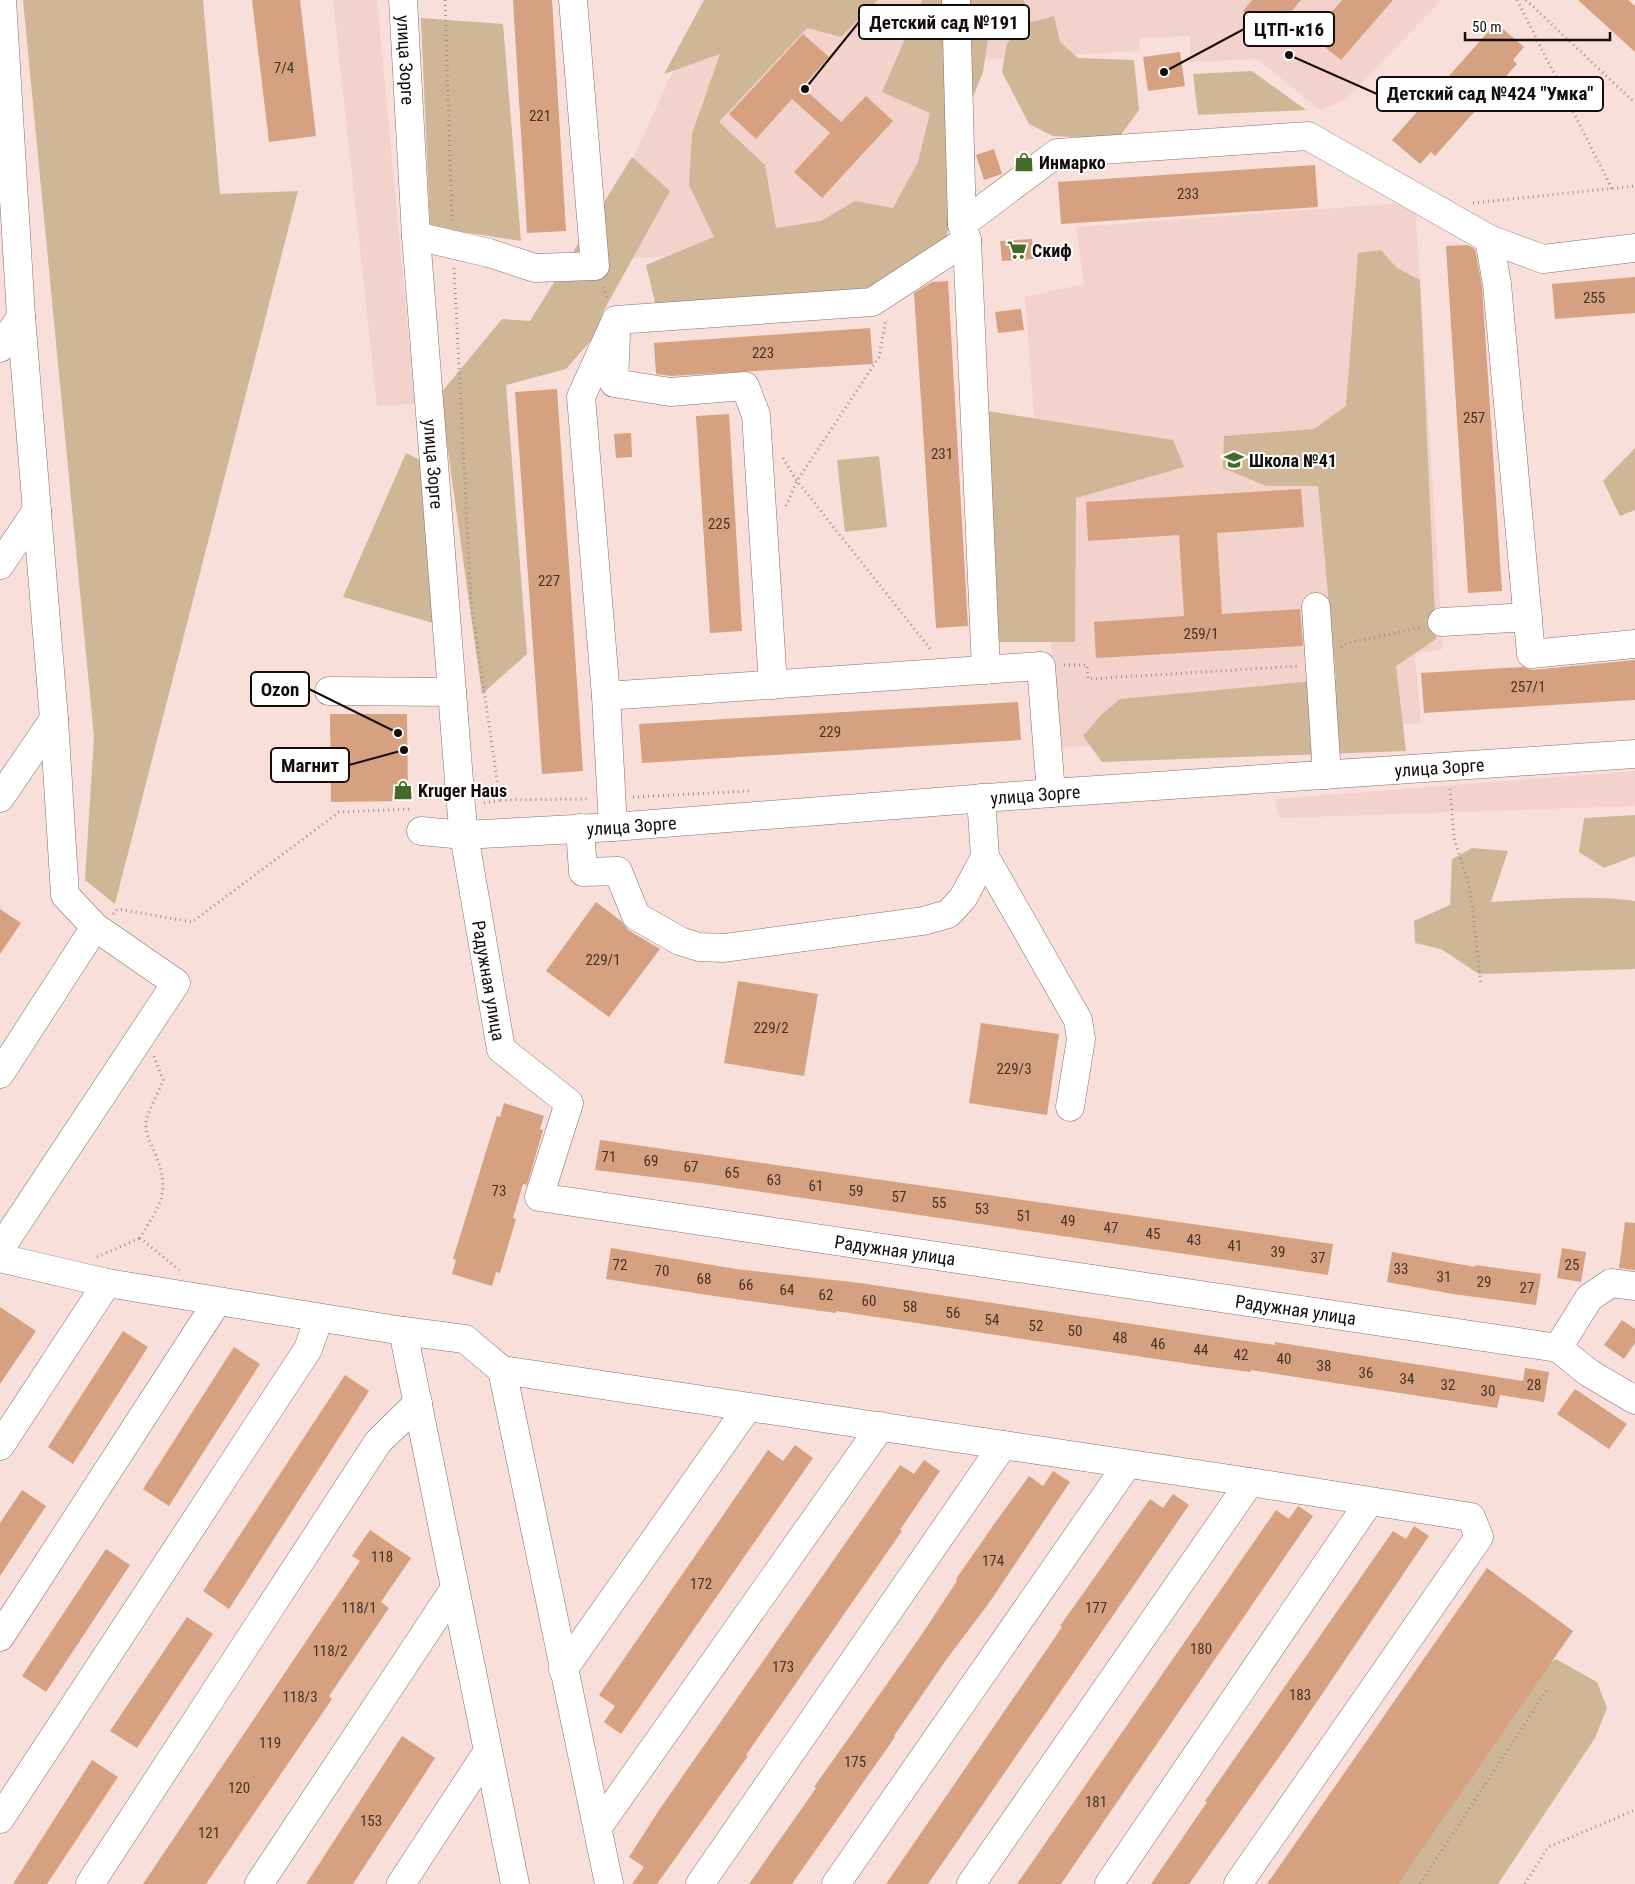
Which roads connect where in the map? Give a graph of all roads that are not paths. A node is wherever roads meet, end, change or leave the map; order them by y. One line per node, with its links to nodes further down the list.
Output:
1 (2, 0): 5 (street)
2 (403, 0): 7 (street, улица Зорге)
3 (573, 0): 7 (street)
4 (956, 0): 6 (street)
5 (5, 140): 10 (street)
6 (965, 232): 8 (street); 11 (street); 19 (street)
7 (416, 236): 22 (street, улица Зорге)
8 (1489, 239): 9 (street); 16 (street)
9 (1635, 248)
10 (21, 317): 12 (street); 13 (street)
11 (616, 320): 20 (street); 23 (street)
12 (0, 348)
13 (37, 510): 14 (street); 24 (street)
14 (0, 565)
15 (1316, 607): 26 (street)
16 (1528, 617): 17 (street); 18 (street)
17 (1442, 622)
18 (1635, 644)
19 (986, 670): 20 (street); 27 (street)
20 (773, 684): 23 (street)
21 (329, 691): 22 (street)
22 (452, 692): 33 (street, улица Зорге)
23 (606, 696): 31 (street)
24 (54, 719): 28 (street); 35 (street)
25 (1635, 754): 26 (street, улица Зорге)
26 (1327, 774): 27 (street, улица Зорге)
27 (1051, 793): 29 (street, улица Зорге)
28 (0, 798)
29 (981, 798): 31 (street, улица Зорге); 34 (street)
30 (417, 820): 33 (street)
31 (613, 827): 32 (street, улица Зорге)
32 (580, 828): 33 (street, улица Зорге); 34 (street)
33 (464, 835): 45 (street, Радужная улица)
34 (986, 857): 37 (street)
35 (95, 927): 36 (street); 38 (street)
36 (0, 1074)
37 (1070, 1107)
38 (0, 1249)
39 (0, 1258): 40 (street)
40 (107, 1283): 42 (street); 52 (street)
41 (1635, 1286): 45 (street)
42 (217, 1302): 43 (street); 57 (street)
43 (319, 1318): 44 (street); 60 (street)
44 (403, 1331): 46 (street); 48 (street)
45 (1558, 1348): 47 (street, Радужная улица)
46 (502, 1370): 49 (street); 58 (street)
47 (1635, 1400)
48 (418, 1403): 56 (street); 62 (street)
49 (748, 1407): 50 (street); 58 (street)
50 (881, 1426): 51 (street); 61 (street)
51 (1003, 1445): 53 (street); 67 (street)
52 (0, 1446)
53 (1126, 1465): 54 (street); 68 (street)
54 (1250, 1482): 55 (street); 69 (street)
55 (1369, 1502): 70 (street); 71 (street)
56 (455, 1588): 59 (street); 63 (street)
57 (0, 1637)
58 (563, 1670): 61 (street)
59 (488, 1751): 64 (street); 65 (street)
60 (0, 1819)
61 (598, 1827): 66 (street)
62 (90, 1884)
63 (259, 1884)
64 (401, 1884)
65 (515, 1884)
66 (609, 1884)
67 (700, 1884)
68 (836, 1884)
69 (971, 1884)
70 (1109, 1884)
71 (1238, 1884)

